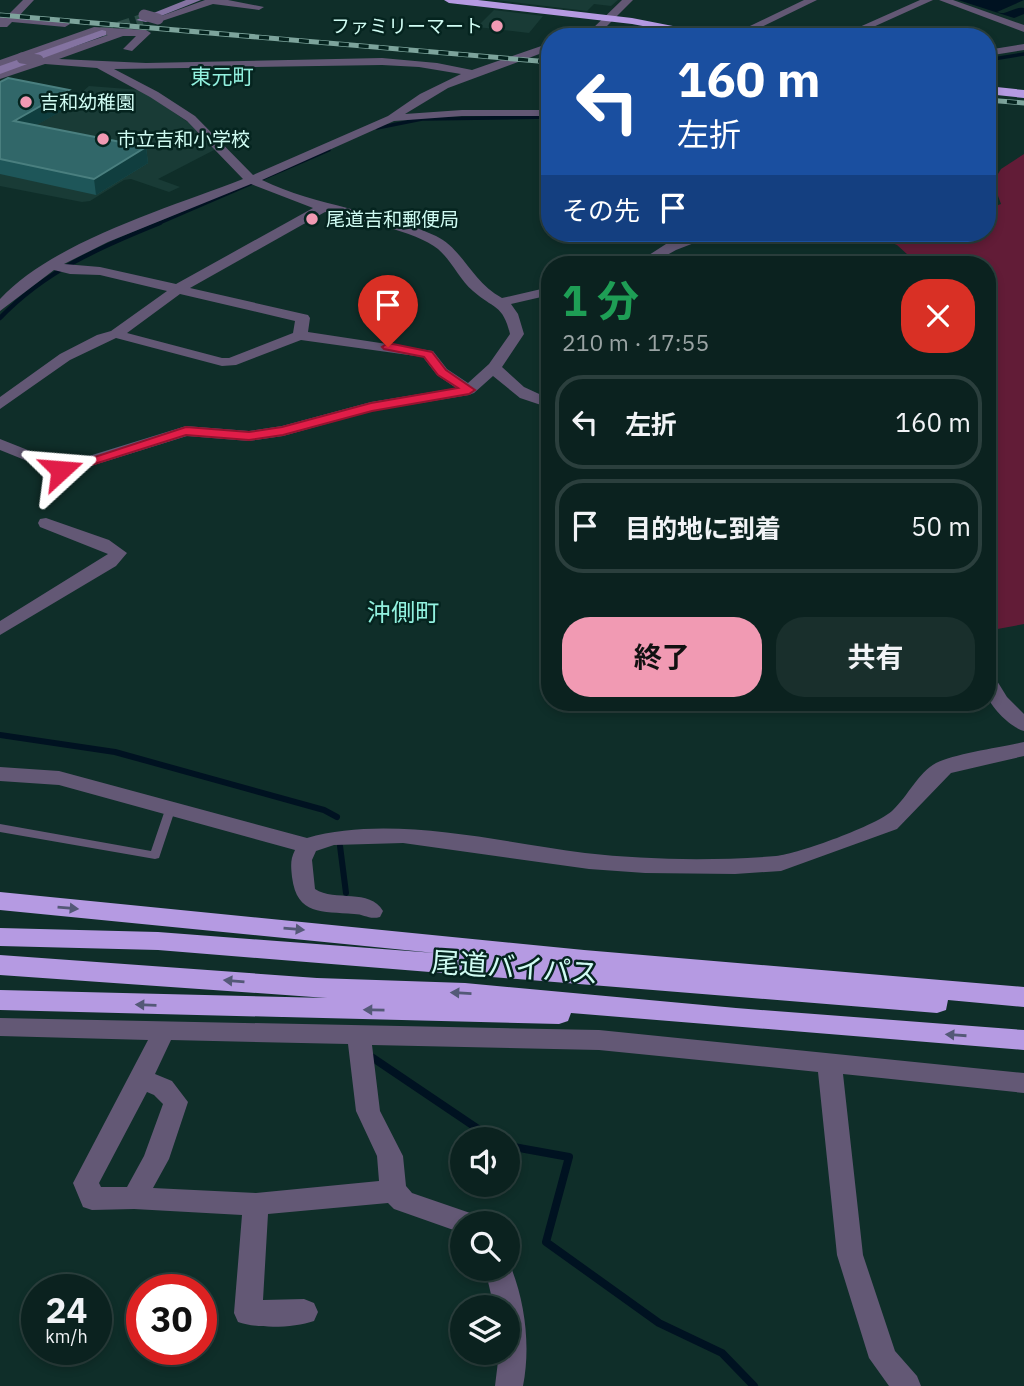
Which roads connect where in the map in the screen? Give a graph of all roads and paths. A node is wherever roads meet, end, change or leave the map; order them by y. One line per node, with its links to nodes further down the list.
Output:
1 (29, 0): 13 (street)
2 (182, 0): 11 (street)
3 (196, 0): 11 (street)
4 (449, 0): 12 (highway)
5 (628, 0): 12 (street)
6 (810, 0): 19 (street)
7 (928, 0): 20 (street)
8 (944, 0): 15 (street)
9 (214, 1): 10 (street); 11 (street, bridge)
10 (259, 7)
11 (143, 17)
12 (608, 18): 17 (street); 18 (highway)
13 (5, 19): 14 (street); 16 (street)
14 (65, 24)
15 (1021, 25)
16 (0, 28)
17 (599, 28)
18 (669, 28)
19 (751, 28)
20 (863, 28)
21 (102, 33): 32 (street)
22 (122, 33): 24 (street); 28 (street); 29 (street)
23 (1023, 48): 26 (street)
24 (128, 49)
25 (541, 49): 33 (street)
26 (996, 52)
27 (0, 57): 28 (street)
28 (21, 58): 29 (street, bridge); 30 (street)
29 (40, 60): 31 (street); 34 (street)
30 (0, 64)
31 (102, 67): 33 (street); 39 (street)
32 (0, 69)
33 (474, 74): 38 (street)
34 (0, 76)
35 (996, 91): 36 (highway)
36 (1024, 94)
37 (541, 113): 38 (street)
38 (391, 118): 39 (street)
39 (251, 179): 40 (street); 43 (street)
40 (324, 207): 44 (street); 46 (street)
41 (686, 242): 42 (street)
42 (656, 256)
43 (52, 265): 44 (street); 47 (street)
44 (178, 289): 48 (street); 49 (street)
45 (541, 293): 46 (street)
46 (503, 302): 50 (street)
47 (0, 307)
48 (116, 334): 49 (street); 53 (street)
49 (300, 335): 51 (street)
50 (494, 367): 51 (street); 52 (street)
51 (469, 390): 54 (street)
52 (541, 401)
53 (0, 404)
54 (0, 444)
55 (46, 523): 56 (street)
56 (0, 629)
57 (996, 695): 58 (street)
58 (1024, 725)
59 (1024, 748): 63 (street)
60 (0, 774): 61 (street)
61 (171, 807): 62 (lane); 63 (street)
62 (0, 828)
63 (307, 846): 65 (street)
64 (0, 901): 68 (highway, one-way to 68)
65 (372, 911)
66 (0, 937): 70 (highway, 尾道バイパス)
67 (0, 965): 71 (highway, 尾道バイパス, one-way to 67)
68 (1024, 996)
69 (0, 1000): 71 (highway, one-way to 69)
70 (1024, 1009)
71 (736, 1018): 75 (highway, 尾道バイパス, one-way to 71)
72 (0, 1027): 73 (street)
73 (164, 1030): 74 (street); 77 (street)
74 (359, 1033): 76 (street); 79 (street)
75 (1024, 1040)
76 (829, 1062): 78 (street); 86 (street)
77 (141, 1079): 80 (street); 80 (street)
78 (1024, 1083)
79 (393, 1191): 81 (street); 82 (street)
80 (134, 1198): 81 (street)
81 (256, 1205): 84 (street)
82 (450, 1217)
83 (501, 1281): 85 (street)
84 (304, 1312)
85 (509, 1386)
86 (906, 1386)

